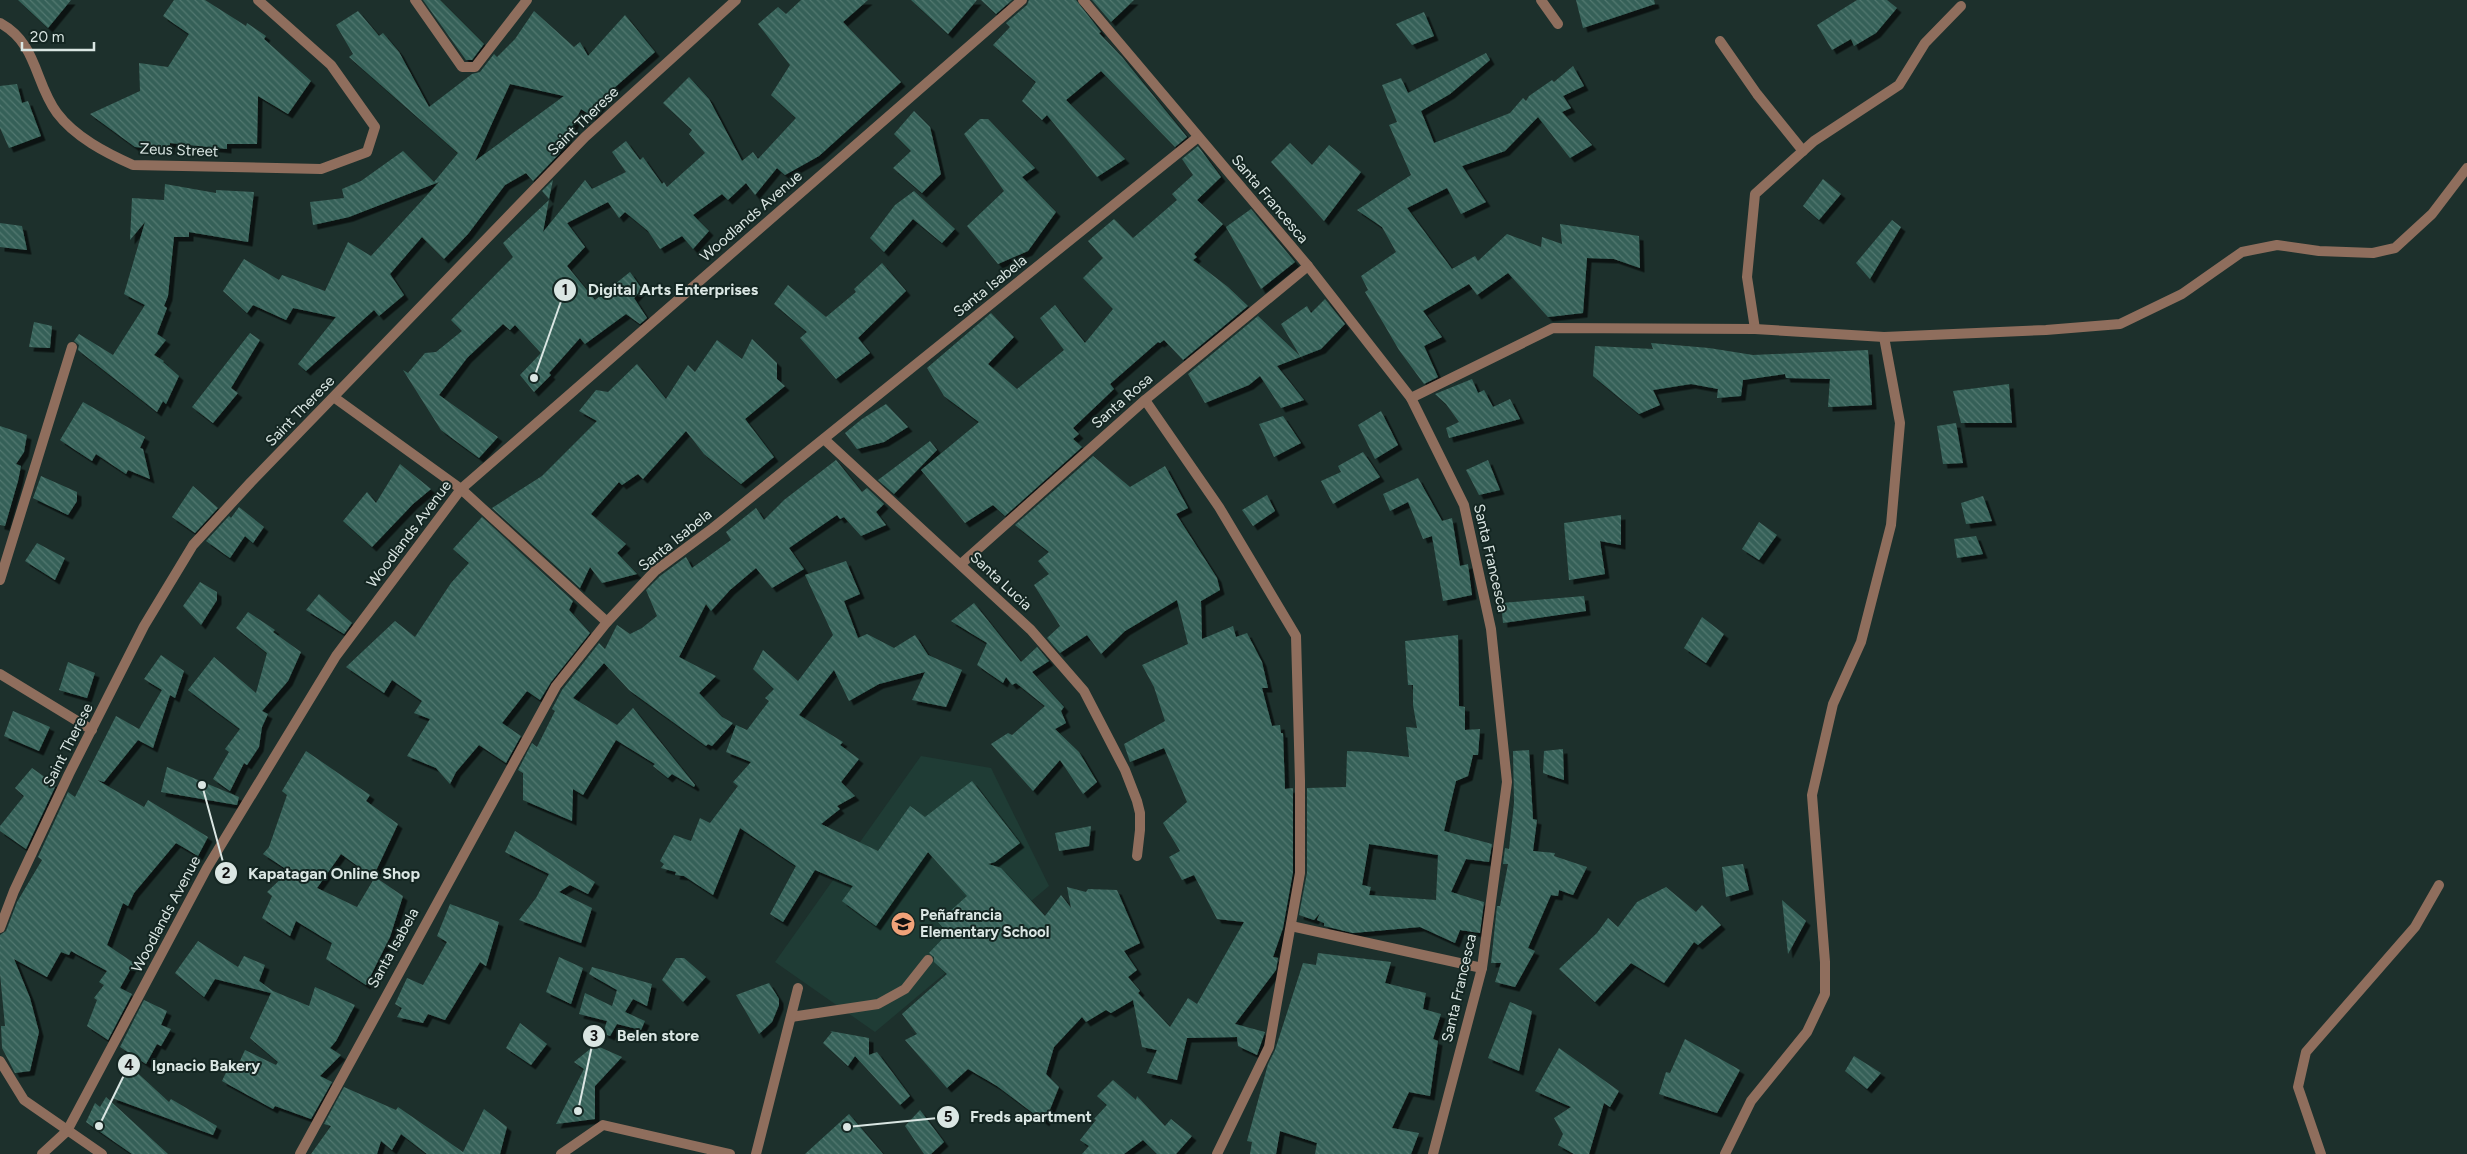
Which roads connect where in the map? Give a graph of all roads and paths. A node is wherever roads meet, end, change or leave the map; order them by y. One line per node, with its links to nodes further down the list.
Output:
1 (258, 0): 9 (street, Zeus Street)
2 (415, 0): 3 (street)
3 (527, 0)
4 (736, 0): 19 (street, Saint Therese)
5 (1022, 0): 23 (street, Woodlands Avenue)
6 (1083, 0): 12 (street, Santa Francesca)
7 (1540, 0): 10 (street)
8 (1961, 6): 13 (street)
9 (0, 23)
10 (1558, 24)
11 (1720, 40): 13 (street)
12 (1198, 137): 15 (street, Santa Francesca); 22 (street, Santa Isabela)
13 (1803, 151): 16 (street)
14 (2467, 168): 17 (street)
15 (1308, 266): 20 (street, Santa Francesca); 21 (street, Santa Rosa)
16 (1755, 329): 17 (street); 20 (street)
17 (1884, 337): 47 (street)
18 (72, 347): 25 (street)
19 (335, 398): 23 (street); 28 (street, Saint Therese)
20 (1411, 398): 34 (street, Santa Francesca)
21 (1145, 400): 24 (street, Santa Rosa); 31 (street)
22 (824, 439): 24 (street, Santa Lucia); 26 (street, Santa Isabela)
23 (461, 489): 26 (street); 38 (street, Woodlands Avenue)
24 (961, 564): 29 (street, Santa Lucia)
25 (0, 580)
26 (607, 622): 41 (street, Santa Isabela)
27 (0, 674): 28 (street)
28 (92, 730): 32 (street, Saint Therese)
29 (1137, 856)
30 (2439, 885): 48 (street)
31 (1292, 926): 34 (street); 45 (street)
32 (0, 928)
33 (928, 960): 36 (street)
34 (1482, 968): 46 (street, Santa Francesca)
35 (798, 988): 36 (street)
36 (791, 1017): 44 (street)
37 (0, 1061): 38 (street)
38 (67, 1130): 39 (street, Woodlands Avenue); 40 (street)
39 (42, 1154)
40 (102, 1154)
41 (300, 1154)
42 (561, 1154): 43 (street)
43 (730, 1154)
44 (756, 1154)
45 (1217, 1154)
46 (1433, 1154)
47 (1725, 1154)
48 (2321, 1154)

